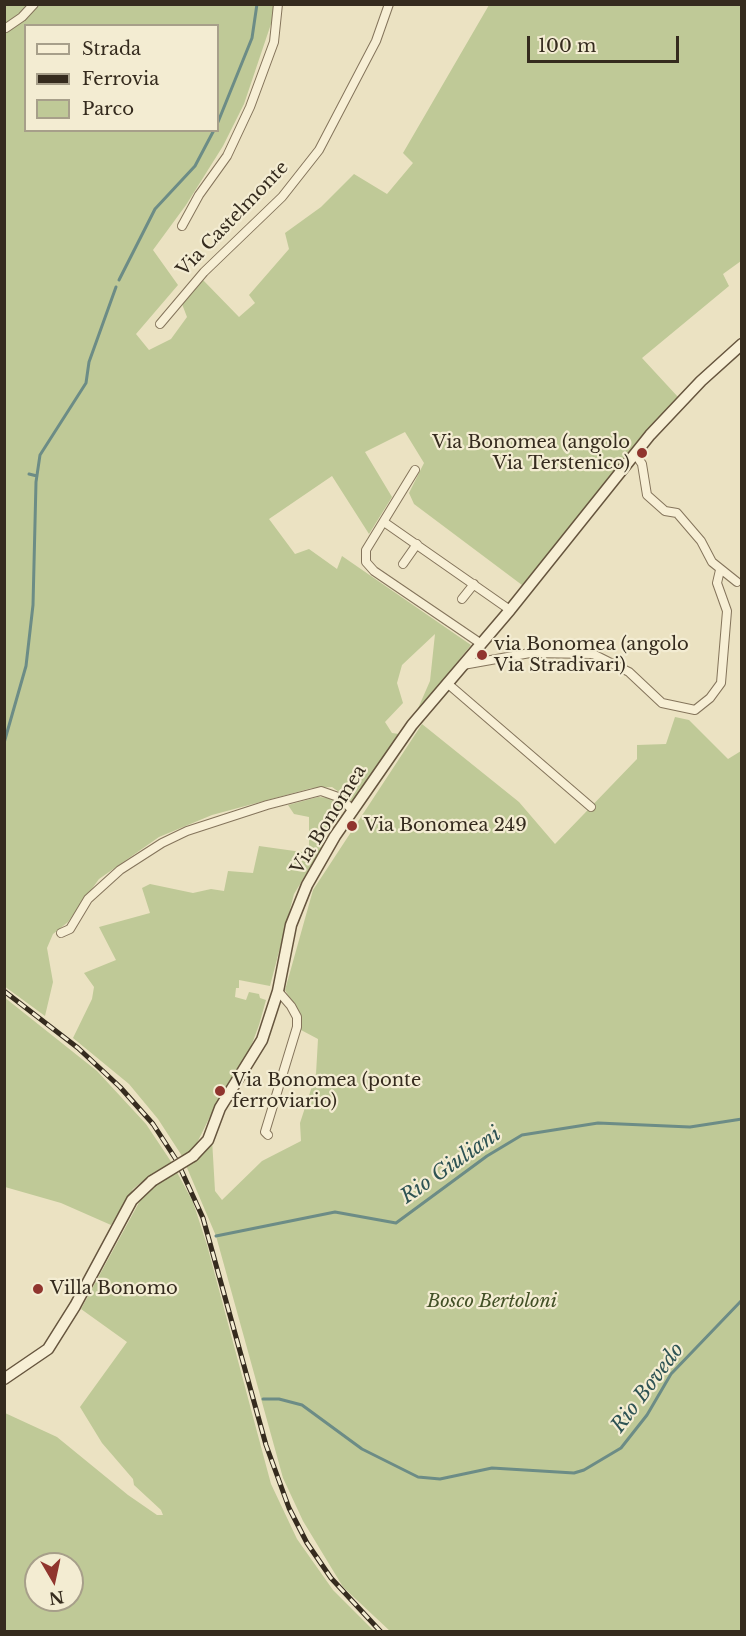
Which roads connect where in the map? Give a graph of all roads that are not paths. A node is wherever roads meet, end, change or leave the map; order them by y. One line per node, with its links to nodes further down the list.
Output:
1 (34, 4): 4 (street)
2 (278, 4): 5 (street)
3 (389, 4): 6 (street, Via Castelmonte)
4 (6, 28)
5 (182, 226)
6 (159, 324)
7 (741, 344): 8 (street, Via Bonomea)
8 (636, 454): 13 (street); 17 (street, Via Bonomea)
9 (415, 470): 10 (street)
10 (384, 522): 11 (street); 18 (street)
11 (417, 544): 12 (street); 15 (street)
12 (403, 564)
13 (720, 570): 14 (street); 19 (street)
14 (736, 582)
15 (474, 584): 16 (street); 17 (street)
16 (462, 599)
17 (510, 610): 18 (street, Via Bonomea)
18 (480, 643): 19 (street, Via Bonomea)
19 (463, 665): 20 (street, Via Bonomea)
20 (447, 683): 21 (street); 22 (street, Via Bonomea)
21 (591, 807)
22 (353, 811): 23 (street); 24 (street, Via Bonomea)
23 (61, 933)
24 (278, 992): 25 (street); 26 (street, Via Bonomea, bridge)
25 (268, 1135)
26 (4, 1379)

